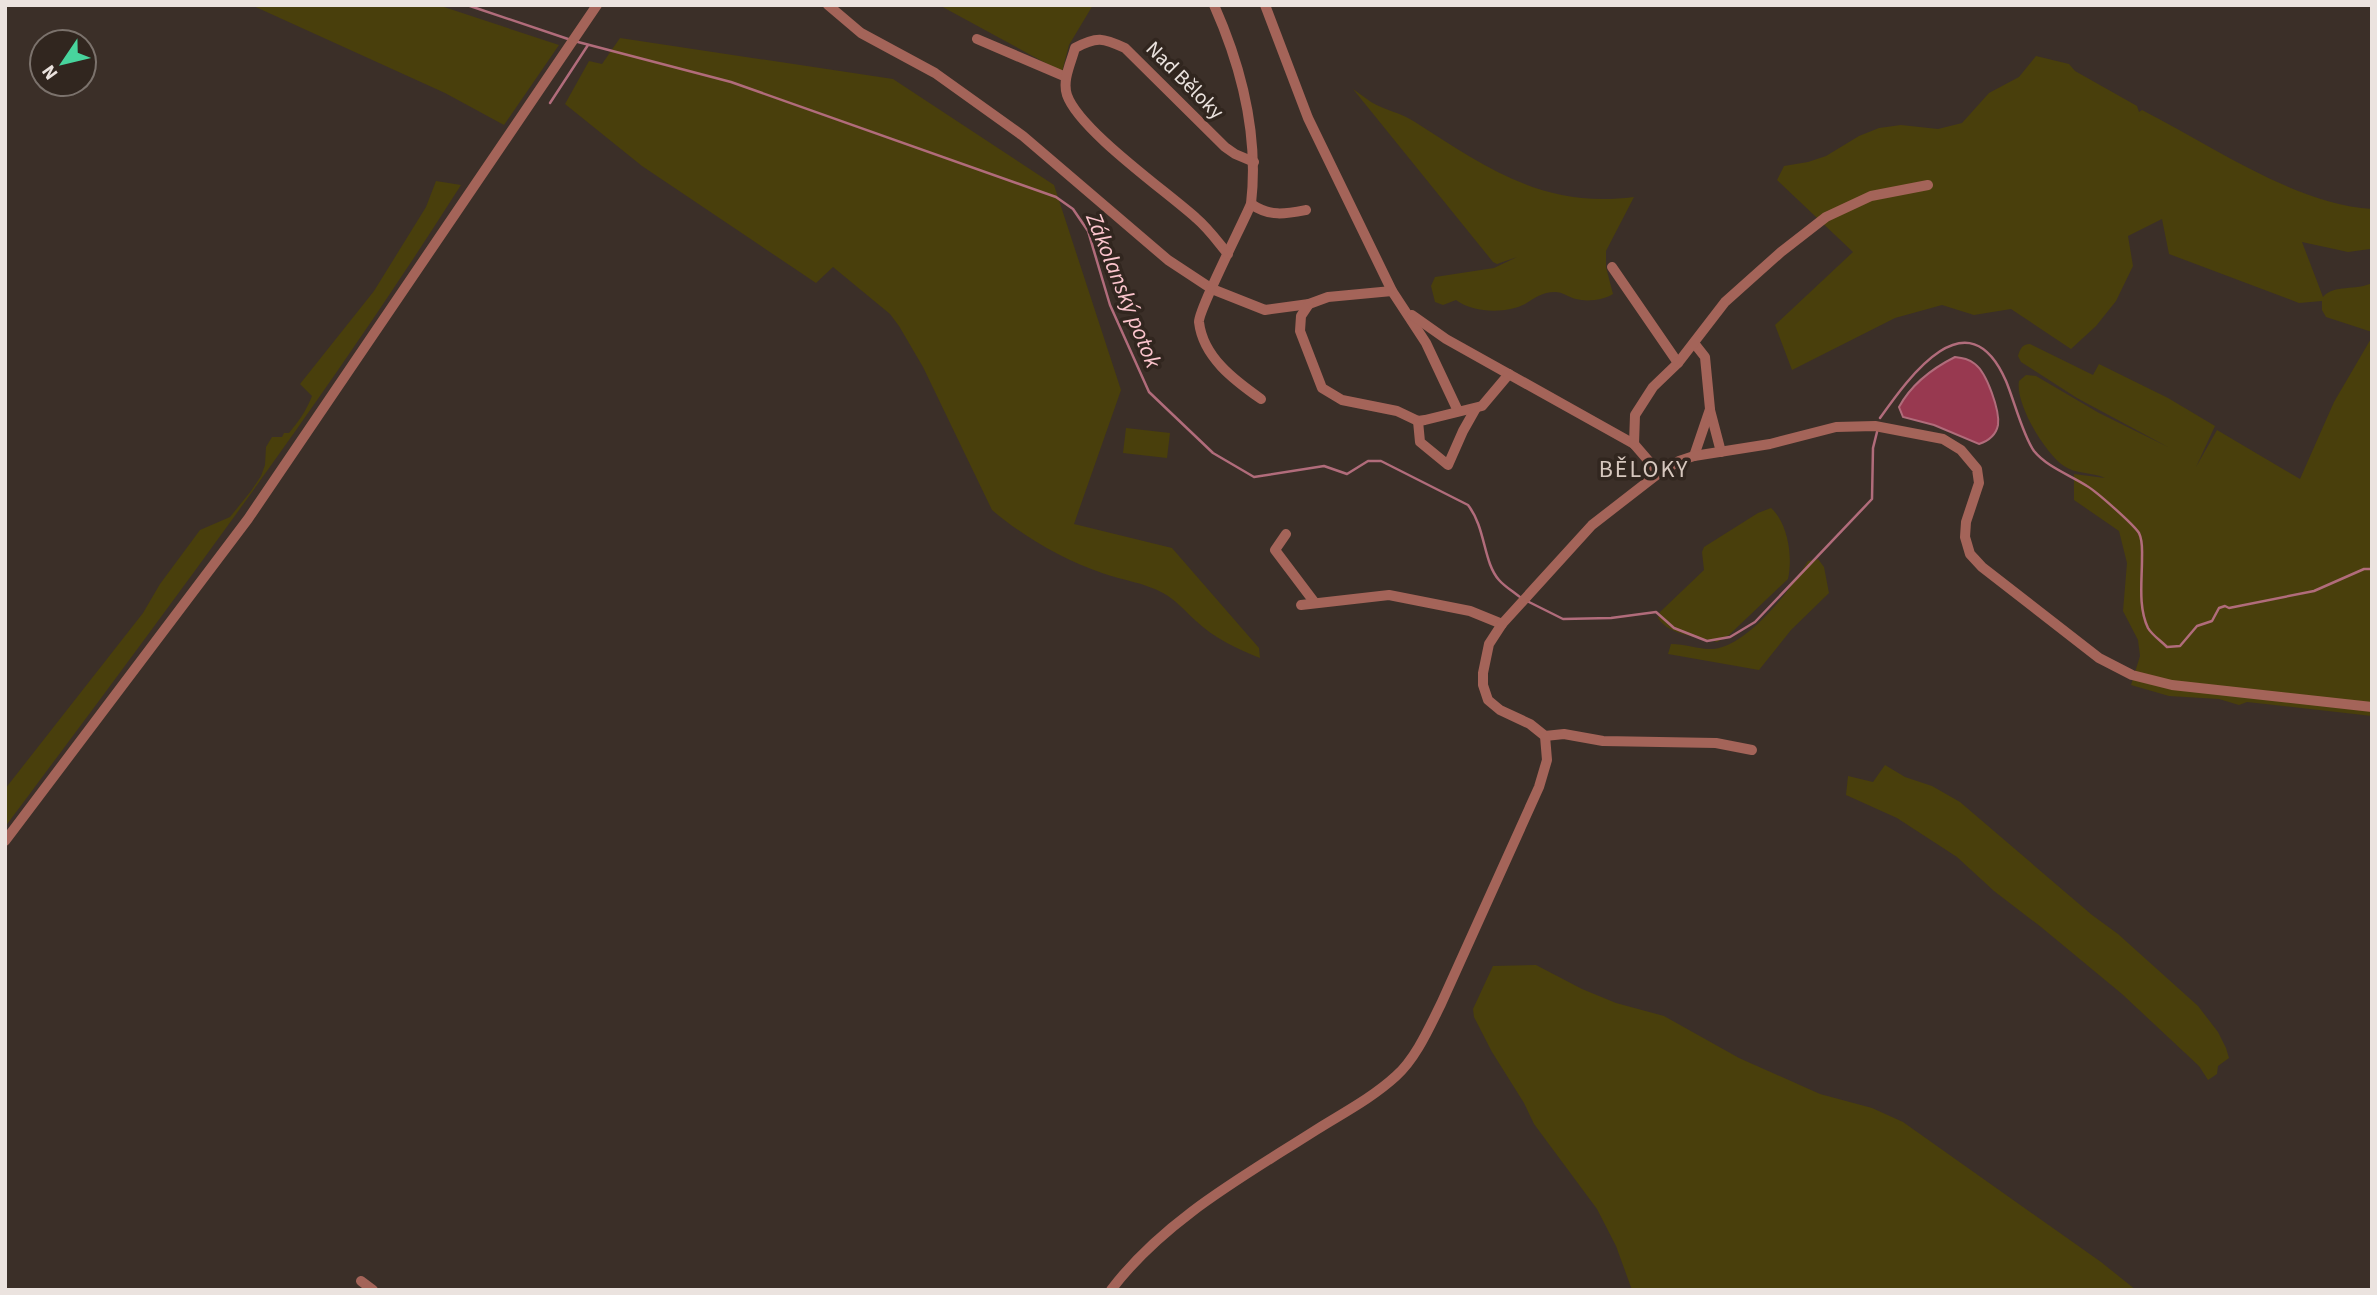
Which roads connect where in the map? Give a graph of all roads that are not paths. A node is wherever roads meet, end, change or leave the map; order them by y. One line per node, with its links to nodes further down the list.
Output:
1 (597, 5): 36 (street)
2 (828, 5): 13 (street)
3 (1214, 5): 7 (street, Nad Běloky)
4 (1265, 5): 14 (street)
5 (977, 39): 6 (street)
6 (1066, 77): 7 (street, Nad Běloky); 11 (street)
7 (1254, 162): 9 (street, Nad Běloky)
8 (1928, 185): 17 (street)
9 (1251, 204): 10 (street); 11 (street, Nad Běloky)
10 (1306, 210)
11 (1228, 254): 13 (street, Nad Běloky)
12 (1612, 267): 18 (street)
13 (1212, 289): 15 (street); 20 (street, Nad Běloky)
14 (1392, 291): 15 (street); 16 (street)
15 (1309, 304): 24 (street)
16 (1407, 311): 19 (street); 23 (street)
17 (1694, 343): 18 (street); 22 (street)
18 (1678, 363): 25 (street)
19 (1509, 374): 21 (street); 25 (street)
20 (1261, 399)
21 (1476, 408): 23 (street); 24 (street)
22 (1710, 409): 26 (street); 27 (street)
23 (1458, 411): 24 (street)
24 (1418, 421)
25 (1634, 444): 28 (street)
26 (1721, 452): 27 (street); 33 (street)
27 (1694, 456): 28 (street)
28 (1659, 473): 32 (street)
29 (1286, 534): 30 (street)
30 (1315, 603): 31 (street); 32 (street)
31 (1301, 605)
32 (1502, 624): 34 (street)
33 (2372, 707)
34 (1545, 736): 35 (street); 39 (street)
35 (1752, 750)
36 (5, 841)
37 (361, 1281): 38 (street)
38 (373, 1290)
39 (1111, 1290)

